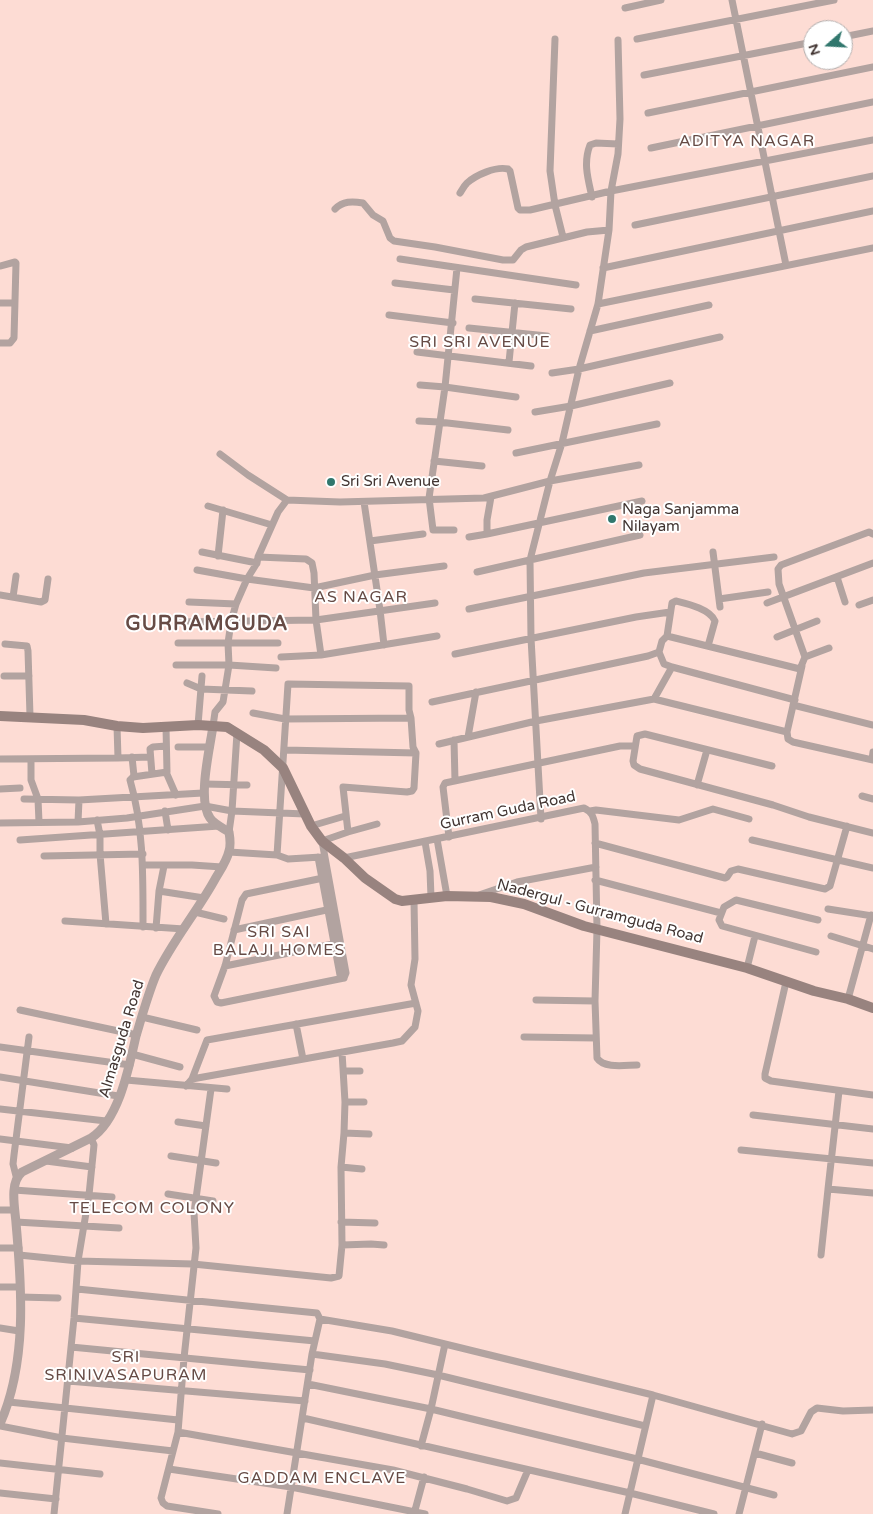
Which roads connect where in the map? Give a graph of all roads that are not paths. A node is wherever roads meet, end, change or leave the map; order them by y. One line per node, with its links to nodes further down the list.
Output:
1 (661, 0): 4 (street)
2 (732, 0): 5 (street)
3 (834, 0): 5 (street)
4 (625, 8)
5 (736, 19): 9 (street); 12 (street)
6 (873, 31): 7 (street)
7 (853, 35)
8 (555, 39): 28 (street)
9 (637, 39)
10 (618, 40): 20 (street)
11 (803, 44): 12 (street)
12 (743, 56): 14 (street); 15 (street)
13 (873, 67): 15 (street)
14 (644, 75)
15 (751, 93): 17 (street); 18 (street)
16 (873, 102): 18 (street)
17 (648, 113)
18 (757, 126): 21 (street); 22 (street)
19 (873, 140): 22 (street)
20 (618, 144): 24 (street); 27 (street)
21 (651, 148)
22 (765, 162): 24 (street); 26 (street)
23 (873, 176): 26 (street)
24 (611, 191): 27 (street); 32 (street)
25 (460, 193): 28 (street)
26 (772, 196): 31 (street); 33 (street)
27 (592, 197): 28 (street)
28 (555, 205): 34 (street)
29 (334, 209): 34 (street)
30 (873, 211): 33 (street)
31 (635, 225)
32 (608, 230): 34 (street); 40 (street)
33 (779, 231): 38 (street); 40 (street)
34 (563, 237)
35 (873, 248): 38 (street)
36 (400, 259): 39 (street)
37 (0, 266): 46 (street)
38 (786, 266): 48 (street)
39 (457, 268): 42 (street); 43 (street)
40 (603, 268): 48 (street)
41 (395, 283): 43 (street)
42 (576, 285)
43 (454, 290): 52 (street)
44 (475, 299): 47 (street)
45 (0, 303): 46 (street)
46 (14, 303): 58 (street)
47 (515, 303): 50 (street); 55 (street)
48 (598, 304): 54 (street)
49 (709, 306): 54 (street)
50 (571, 309)
51 (389, 315): 52 (street)
52 (453, 323): 60 (street)
53 (469, 328): 55 (street)
54 (590, 330): 63 (street)
55 (512, 332): 56 (street); 61 (street)
56 (547, 336)
57 (720, 338): 63 (street)
58 (0, 343)
59 (418, 352): 60 (street)
60 (448, 356): 61 (street); 67 (street)
61 (508, 362): 62 (street)
62 (531, 366)
63 (579, 369): 64 (street); 69 (street)
64 (552, 373)
65 (670, 383): 69 (street)
66 (420, 385): 67 (street)
67 (445, 387): 68 (street); 72 (street)
68 (516, 397)
69 (571, 406): 70 (street); 75 (street)
70 (536, 412)
71 (419, 421): 72 (street)
72 (440, 422): 74 (street); 78 (street)
73 (657, 424): 75 (street)
74 (508, 430)
75 (562, 443): 76 (street); 81 (street)
76 (516, 453)
77 (220, 454): 84 (street)
78 (434, 461): 80 (street); 82 (street)
79 (639, 465): 81 (street)
80 (482, 466)
81 (550, 481): 83 (street); 89 (street)
82 (429, 498): 83 (street); 86 (street); 91 (street)
83 (484, 498): 93 (street)
84 (287, 500): 86 (street); 90 (street)
85 (642, 501): 89 (street)
86 (364, 502): 97 (street)
87 (208, 506): 88 (street)
88 (223, 510): 90 (street); 100 (street)
89 (540, 522): 93 (street); 103 (street)
90 (272, 525): 102 (street)
91 (454, 530)
92 (423, 534): 97 (street)
93 (486, 534): 96 (street)
94 (873, 534): 119 (street)
95 (640, 535): 103 (street)
96 (468, 537)
97 (370, 541): 109 (street)
98 (202, 552): 100 (street)
99 (713, 552): 105 (street)
100 (218, 556): 102 (street)
101 (774, 557): 105 (street)
102 (257, 560): 113 (street); 114 (street)
103 (530, 560): 108 (street); 117 (street)
104 (873, 563): 111 (street)
105 (715, 564): 115 (street); 117 (street)
106 (444, 566): 109 (street)
107 (197, 570): 113 (street)
108 (478, 572)
109 (375, 575): 114 (street); 128 (street)
110 (16, 576): 118 (street)
111 (837, 577): 119 (street); 122 (street)
112 (48, 579): 118 (street)
113 (247, 579): 114 (street); 125 (street)
114 (314, 588): 130 (street)
115 (768, 592)
116 (0, 595): 118 (street)
117 (530, 596): 127 (street); 138 (street)
118 (13, 597)
119 (783, 597): 124 (street); 134 (street)
120 (873, 600): 126 (street)
121 (190, 602): 125 (street)
122 (845, 602)
123 (435, 603): 128 (street)
124 (767, 603)
125 (236, 604): 133 (street)
126 (859, 605)
127 (469, 609)
128 (380, 610): 130 (street); 143 (street)
129 (670, 612): 136 (street); 138 (street); 144 (street)
130 (316, 620): 133 (street); 147 (street)
131 (817, 621): 134 (street)
132 (178, 622): 133 (street)
133 (231, 622): 140 (street)
134 (796, 630): 137 (street); 149 (street)
135 (437, 636): 143 (street)
136 (667, 636): 144 (street); 146 (street)
137 (777, 637)
138 (531, 638): 148 (street); 159 (street)
139 (178, 643): 140 (street)
140 (228, 643): 141 (street); 152 (street)
141 (278, 643)
142 (5, 644): 157 (street)
143 (384, 645): 147 (street)
144 (708, 646): 153 (street)
145 (829, 648): 149 (street)
146 (659, 652): 154 (street); 159 (street)
147 (321, 654): 150 (street)
148 (455, 654)
149 (805, 657): 153 (street)
150 (281, 658)
151 (176, 665): 152 (street)
152 (229, 665): 155 (street); 162 (street)
153 (802, 666): 167 (street)
154 (672, 667): 165 (street); 167 (street)
155 (276, 668)
156 (4, 676): 157 (street)
157 (29, 676): 170 (street)
158 (202, 676): 161 (street)
159 (534, 679): 164 (street); 173 (street)
160 (188, 683): 161 (street)
161 (202, 689): 162 (street); 174 (street)
162 (225, 690): 163 (street); 177 (street)
163 (252, 691)
164 (476, 692): 166 (street); 181 (street)
165 (654, 699): 173 (street); 179 (street)
166 (432, 702)
167 (794, 702): 175 (street); 179 (street)
168 (253, 713): 172 (street)
169 (0, 716): 170 (main road, Nadergul - Gurramguda Road)
170 (30, 716): 176 (main road, Nadergul - Gurramguda Road)
171 (411, 718): 172 (street); 172 (street); 190 (street)
172 (286, 719): 188 (street)
173 (536, 720): 181 (street); 197 (street)
174 (198, 725): 177 (main road, Nadergul - Gurramguda Road); 178 (main road, Nadergul - Gurramguda Road)
175 (873, 725)
176 (117, 726): 178 (main road, Nadergul - Gurramguda Road); 194 (street)
177 (213, 726): 180 (main road, Nadergul - Gurramguda Road); 185 (street)
178 (166, 727): 184 (street)
179 (787, 732): 193 (street)
180 (237, 733): 199 (main road, Nadergul - Gurramguda Road); 205 (street)
181 (468, 737): 182 (street)
182 (454, 740): 183 (street); 203 (street)
183 (439, 744)
184 (166, 746): 192 (street); 200 (street)
185 (210, 746): 187 (street); 209 (street)
186 (634, 746): 189 (street); 197 (street); 204 (street)
187 (178, 747)
188 (285, 750): 190 (street); 199 (street)
189 (707, 750): 198 (street); 204 (street)
190 (416, 752): 224 (street)
191 (132, 757): 192 (street); 194 (street); 202 (street)
192 (150, 757): 201 (street)
193 (872, 757)
194 (118, 758): 196 (street)
195 (0, 759): 196 (street)
196 (31, 759): 214 (street)
197 (538, 763): 203 (street); 225 (street)
198 (772, 766)
199 (283, 768): 221 (street); 222 (main road, Nadergul - Gurramguda Road)
200 (166, 772): 201 (street); 210 (street)
201 (152, 774): 202 (street)
202 (133, 778): 211 (street)
203 (455, 781): 241 (street)
204 (698, 785): 234 (street)
205 (234, 786): 206 (street); 209 (street); 219 (street)
206 (247, 786)
207 (20, 788): 208 (street)
208 (0, 789)
209 (204, 789): 210 (street); 217 (street)
210 (176, 795): 211 (street)
211 (135, 796): 216 (street); 223 (street)
212 (862, 796): 215 (street)
213 (24, 799): 214 (street)
214 (38, 799): 216 (street); 228 (street)
215 (873, 799)
216 (79, 800): 229 (street)
217 (205, 806): 218 (street); 219 (street); 232 (street)
218 (165, 811): 223 (street); 235 (street)
219 (232, 811): 221 (street); 237 (street)
220 (590, 811): 225 (street, Gurram Guda Road); 226 (street); 247 (street, Gurram Guda Road)
221 (279, 813): 222 (street); 251 (street)
222 (305, 814): 233 (main road, Nadergul - Gurramguda Road)
223 (139, 816): 227 (street); 236 (street)
224 (345, 816): 233 (street); 238 (street)
225 (540, 818): 241 (street, Gurram Guda Road)
226 (748, 819)
227 (97, 820): 229 (street); 240 (street)
228 (39, 822): 229 (street); 230 (street)
229 (78, 822)
230 (0, 823)
231 (376, 824): 238 (street)
232 (219, 826): 235 (street); 237 (street)
233 (311, 826): 245 (main road, Nadergul - Gurramguda Road)
234 (846, 826): 239 (street); 255 (street)
235 (168, 830): 236 (street)
236 (140, 832): 240 (street); 250 (street)
237 (229, 832): 248 (street, Almasguda Road)
238 (348, 832): 245 (street)
239 (873, 833)
240 (100, 835): 243 (street); 249 (street)
241 (449, 837): 242 (street, Gurram Guda Road)
242 (436, 839): 246 (street, Gurram Guda Road); 264 (street)
243 (20, 840)
244 (752, 840): 255 (street)
245 (322, 841): 253 (street); 254 (main road, Nadergul - Gurramguda Road)
246 (425, 842): 254 (street, Gurram Guda Road); 265 (street)
247 (595, 843): 255 (street); 258 (street, Gurram Guda Road)
248 (230, 852): 251 (street); 259 (street, Almasguda Road)
249 (100, 854): 250 (street); 252 (street); 277 (street)
250 (142, 854): 256 (street)
251 (277, 855): 253 (street)
252 (44, 856)
253 (321, 857): 261 (street)
254 (344, 858): 268 (main road, Nadergul - Gurramguda Road)
255 (837, 860): 260 (street)
256 (144, 865): 257 (street); 278 (street)
257 (164, 866): 259 (street); 263 (street)
258 (596, 867): 262 (street, Gurram Guda Road); 266 (street)
259 (222, 868): 267 (street, Almasguda Road)
260 (873, 868)
261 (325, 878): 270 (street); 282 (street)
262 (595, 880): 272 (street); 281 (street, Gurram Guda Road)
263 (159, 891): 267 (street); 279 (street)
264 (447, 896): 265 (main road, Nadergul - Gurramguda Road); 266 (main road, Nadergul - Gurramguda Road)
265 (431, 897): 268 (main road, Nadergul - Gurramguda Road)
266 (473, 897): 281 (main road, Nadergul - Gurramguda Road)
267 (204, 898): 271 (street, Almasguda Road)
268 (414, 900): 295 (street)
269 (828, 908): 273 (street)
270 (331, 909): 282 (street); 285 (street)
271 (195, 912): 274 (street); 280 (street, Almasguda Road)
272 (721, 913): 275 (street); 283 (street)
273 (872, 915): 286 (street)
274 (224, 919)
275 (818, 920)
276 (64, 921): 277 (street)
277 (106, 924): 278 (street)
278 (143, 927): 279 (street)
279 (156, 928): 280 (street)
280 (184, 929): 298 (street, Almasguda Road)
281 (597, 929): 290 (main road, Nadergul - Gurramguda Road); 294 (street, Gurram Guda Road)
282 (234, 930): 289 (street)
283 (755, 936): 288 (street); 290 (street)
284 (831, 936): 286 (street)
285 (337, 943): 289 (street); 289 (street)
286 (861, 946): 287 (street); 292 (street)
287 (873, 949)
288 (816, 952)
289 (225, 966)
290 (747, 968): 291 (main road, Nadergul - Gurramguda Road)
291 (786, 982): 292 (main road, Nadergul - Gurramguda Road); 322 (street)
292 (848, 999): 296 (main road, Nadergul - Gurramguda Road)
293 (536, 1000): 294 (street)
294 (595, 1001): 304 (street, Gurram Guda Road)
295 (416, 1003): 299 (street); 307 (street)
296 (873, 1008)
297 (20, 1010): 301 (street)
298 (142, 1017): 300 (street); 301 (street, Almasguda Road)
299 (296, 1024): 309 (street); 316 (street)
300 (197, 1030)
301 (137, 1035): 308 (street, Almasguda Road)
302 (29, 1037): 306 (street)
303 (524, 1037): 304 (street)
304 (596, 1038): 311 (street, Gurram Guda Road)
305 (0, 1047): 306 (street)
306 (27, 1050): 310 (street); 317 (street)
307 (342, 1052): 309 (street); 313 (street)
308 (132, 1054): 310 (street, Almasguda Road); 312 (street)
309 (303, 1058): 316 (street)
310 (130, 1065): 318 (street, Almasguda Road)
311 (637, 1065)
312 (180, 1068)
313 (344, 1071): 314 (street); 325 (street)
314 (360, 1071)
315 (0, 1077): 317 (street)
316 (192, 1079): 319 (street)
317 (24, 1080): 324 (street); 328 (street)
318 (126, 1080): 319 (street); 324 (street, Almasguda Road)
319 (186, 1086): 320 (street)
320 (211, 1089): 321 (street); 332 (street)
321 (227, 1089)
322 (839, 1091): 323 (street); 333 (street)
323 (873, 1095)
324 (118, 1096): 330 (street, Almasguda Road)
325 (345, 1102): 326 (street); 335 (street)
326 (364, 1102)
327 (0, 1109): 328 (street)
328 (20, 1112): 330 (street); 339 (street)
329 (752, 1115): 333 (street)
330 (106, 1121): 337 (street, Almasguda Road)
331 (178, 1122): 332 (street)
332 (206, 1126): 345 (street)
333 (835, 1126): 334 (street); 343 (street)
334 (873, 1129)
335 (344, 1133): 336 (street); 349 (street)
336 (368, 1134)
337 (91, 1138): 340 (street, Almasguda Road); 348 (street)
338 (0, 1139): 339 (street)
339 (16, 1142): 340 (street); 351 (street)
340 (72, 1148): 344 (street, Almasguda Road)
341 (741, 1150): 343 (street)
342 (170, 1156): 345 (street)
343 (831, 1160): 347 (street); 352 (street)
344 (46, 1161): 348 (street); 351 (street, Almasguda Road)
345 (201, 1161): 346 (street); 358 (street)
346 (216, 1163)
347 (873, 1163)
348 (92, 1167): 356 (street)
349 (341, 1167): 350 (street); 363 (street)
350 (362, 1169)
351 (16, 1176): 353 (street)
352 (828, 1188): 354 (street); 371 (street)
353 (14, 1190): 356 (street); 361 (street)
354 (873, 1193)
355 (168, 1194): 358 (street)
356 (89, 1196): 357 (street); 365 (street)
357 (112, 1197)
358 (196, 1198): 359 (street); 373 (street)
359 (213, 1201)
360 (0, 1210): 361 (street)
361 (15, 1210): 362 (street)
362 (16, 1222): 365 (street); 370 (street)
363 (341, 1222): 364 (street); 367 (street)
364 (375, 1223)
365 (84, 1227): 366 (street); 372 (street)
366 (119, 1228)
367 (342, 1245): 368 (street); 373 (street)
368 (384, 1245)
369 (0, 1248): 370 (street)
370 (19, 1252): 372 (street); 376 (street)
371 (821, 1254)
372 (78, 1261): 373 (street); 375 (street)
373 (193, 1264): 378 (street)
374 (0, 1287): 376 (street)
375 (77, 1289): 378 (street); 379 (street)
376 (20, 1292): 377 (street); 383 (street)
377 (58, 1298)
378 (190, 1299): 380 (street); 382 (street)
379 (74, 1318): 382 (street); 386 (street)
380 (320, 1319): 384 (street); 385 (street)
381 (0, 1328): 383 (street)
382 (188, 1330): 384 (street); 388 (street)
383 (19, 1331): 396 (street)
384 (315, 1342): 387 (street)
385 (445, 1344): 390 (street); 394 (street)
386 (71, 1347): 388 (street); 391 (street)
387 (312, 1354): 389 (street); 390 (street)
388 (184, 1358): 389 (street); 393 (street)
389 (310, 1370): 392 (street)
390 (438, 1375): 398 (street); 404 (street)
391 (68, 1381): 393 (street); 397 (street)
392 (308, 1384): 395 (street); 398 (street)
393 (182, 1390): 395 (street); 401 (street)
394 (652, 1394): 402 (street); 404 (street)
395 (305, 1401): 400 (street)
396 (9, 1402): 397 (street); 403 (street)
397 (65, 1408): 401 (street); 406 (street)
398 (431, 1409): 407 (street); 411 (street)
399 (873, 1410): 402 (street)
400 (303, 1418): 407 (street); 409 (street)
401 (178, 1420): 405 (street)
402 (762, 1424): 410 (street)
403 (0, 1425): 406 (street)
404 (645, 1426): 411 (street)
405 (178, 1432): 408 (street); 409 (street)
406 (62, 1438): 408 (street); 414 (street)
407 (422, 1446): 416 (street)
408 (173, 1451): 415 (street)
409 (298, 1452): 418 (street); 419 (street)
410 (755, 1453): 413 (street); 420 (street)
411 (637, 1459): 420 (street); 422 (street)
412 (0, 1463): 414 (street)
413 (792, 1463)
414 (58, 1469): 417 (street); 424 (street)
415 (169, 1469): 419 (street); 427 (street)
416 (528, 1470): 418 (street); 422 (street)
417 (100, 1474)
418 (424, 1477): 425 (street)
419 (291, 1487): 425 (street); 429 (street)
420 (747, 1487): 423 (street); 433 (street)
421 (0, 1493): 424 (street)
422 (630, 1493): 431 (street); 432 (street)
423 (774, 1495)
424 (56, 1499): 426 (street)
425 (415, 1512): 430 (street)
426 (54, 1514)
427 (213, 1514): 428 (street)
428 (218, 1514)
429 (287, 1514)
430 (424, 1514)
431 (625, 1514)
432 (714, 1514)
433 (739, 1514)

